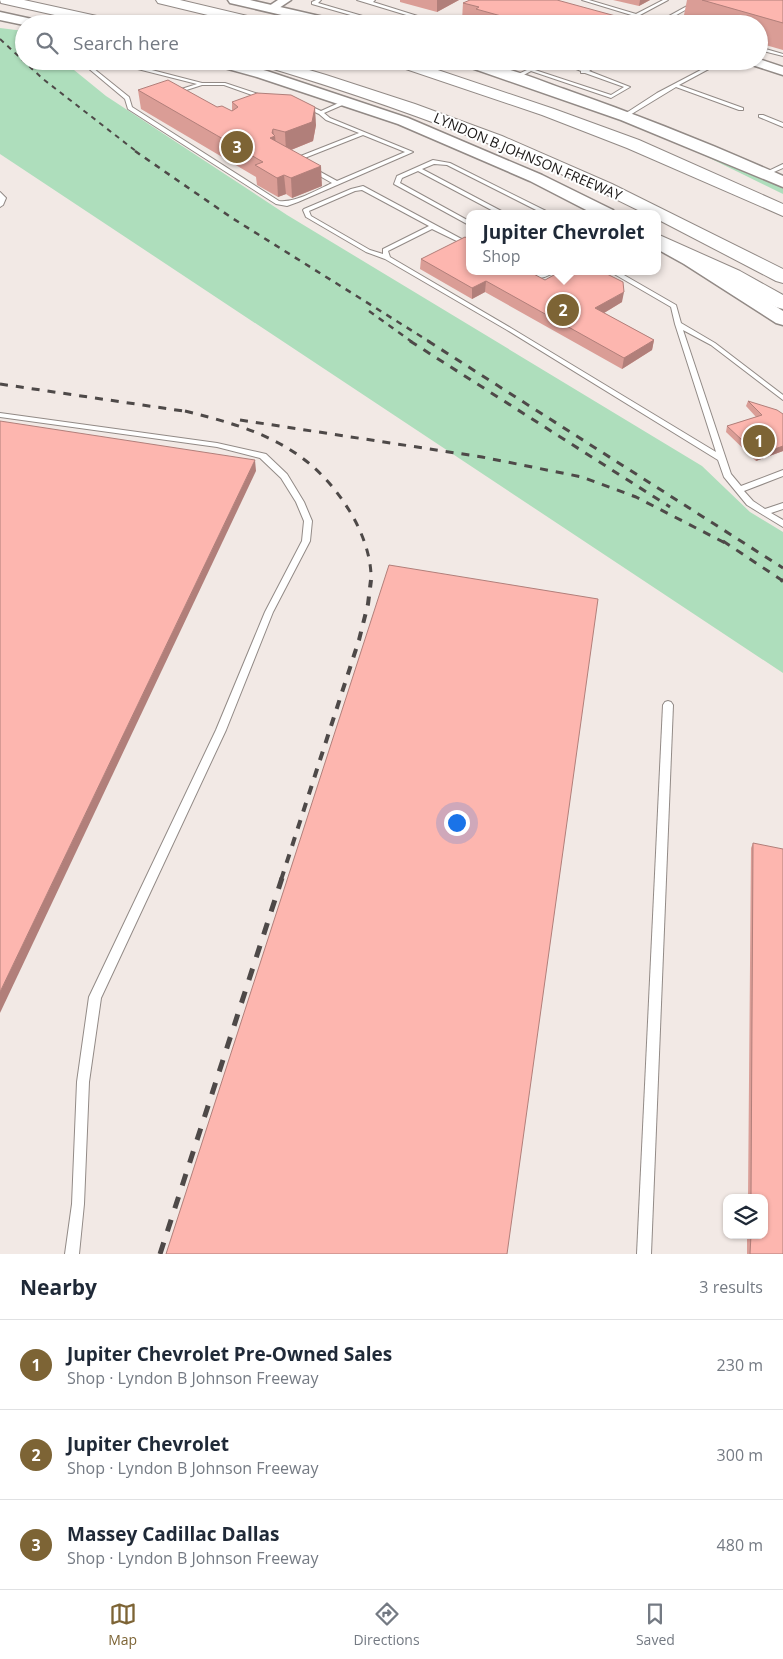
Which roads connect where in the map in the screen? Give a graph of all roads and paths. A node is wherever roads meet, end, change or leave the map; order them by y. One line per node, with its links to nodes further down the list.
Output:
1 (163, 0): 15 (highway)
2 (234, 0): 11 (main road)
3 (286, 0): 11 (street)
4 (320, 0): 17 (lane)
5 (359, 0): 9 (lane)
6 (666, 0): 20 (lane)
7 (701, 0): 21 (lane)
8 (10, 1): 14 (highway)
9 (371, 1): 18 (lane)
10 (580, 3): 19 (street)
11 (272, 8): 16 (main road)
12 (0, 10): 13 (highway)
13 (16, 15)
14 (74, 15)
15 (226, 15)
16 (301, 15)
17 (355, 15)
18 (414, 15)
19 (623, 15)
20 (643, 15)
21 (674, 15)
22 (0, 16): 23 (main road)
23 (15, 18)
24 (768, 51): 25 (lane)
25 (783, 55)
26 (768, 66): 38 (street)
27 (92, 70): 52 (lane)
28 (146, 70): 41 (lane)
29 (247, 70): 49 (main road, LYNDON B JOHNSON FREEWAY)
30 (291, 70): 72 (highway, LYNDON B JOHNSON FREEWAY)
31 (423, 70): 73 (highway)
32 (472, 70): 67 (highway)
33 (492, 70): 40 (main road)
34 (532, 70): 39 (lane); 40 (lane)
35 (579, 70): 39 (lane)
36 (586, 70): 39 (lane)
37 (703, 70): 42 (lane)
38 (783, 71)
39 (583, 72)
40 (516, 78): 56 (main road)
41 (202, 84): 43 (lane); 46 (lane)
42 (676, 85): 53 (lane); 56 (lane)
43 (174, 93): 44 (lane); 45 (lane)
44 (165, 96)
45 (182, 98)
46 (265, 98): 47 (lane); 48 (lane)
47 (274, 98)
48 (257, 100)
49 (345, 102): 54 (lane); 71 (main road, LYNDON B JOHNSON FREEWAY)
50 (301, 104): 54 (lane)
51 (139, 105): 52 (lane)
52 (130, 108): 65 (lane)
53 (741, 109)
54 (321, 113): 58 (lane)
55 (761, 116): 57 (lane)
56 (623, 117): 63 (main road)
57 (783, 125)
58 (364, 133): 60 (lane); 65 (lane)
59 (288, 157): 60 (lane)
60 (294, 160): 65 (lane)
61 (783, 166): 63 (lane)
62 (418, 169): 69 (lane); 70 (lane); 75 (lane)
63 (765, 174): 64 (main road)
64 (783, 182)
65 (337, 184)
66 (0, 194): 68 (lane)
67 (783, 199)
68 (0, 206)
69 (496, 210)
70 (541, 210)
71 (599, 210)
72 (652, 210)
73 (783, 211)
74 (661, 214): 84 (highway, LYNDON B JOHNSON FREEWAY)
75 (466, 221)
76 (437, 228): 77 (lane); 80 (lane); 80 (lane)
77 (466, 243)
78 (661, 243): 85 (highway)
79 (661, 243): 86 (main road)
80 (387, 258): 90 (lane)
81 (524, 275): 82 (lane)
82 (544, 275)
83 (619, 275): 87 (lane)
84 (783, 277)
85 (783, 303)
86 (783, 319)
87 (678, 324): 88 (lane); 90 (lane)
88 (783, 398)
89 (0, 415): 97 (lane)
90 (722, 459): 92 (lane)
91 (783, 473): 92 (lane)
92 (739, 490): 94 (lane)
93 (783, 506): 94 (lane)
94 (764, 512): 95 (lane)
95 (783, 524)
96 (668, 705): 98 (lane)
97 (72, 1254)
98 (644, 1254)

